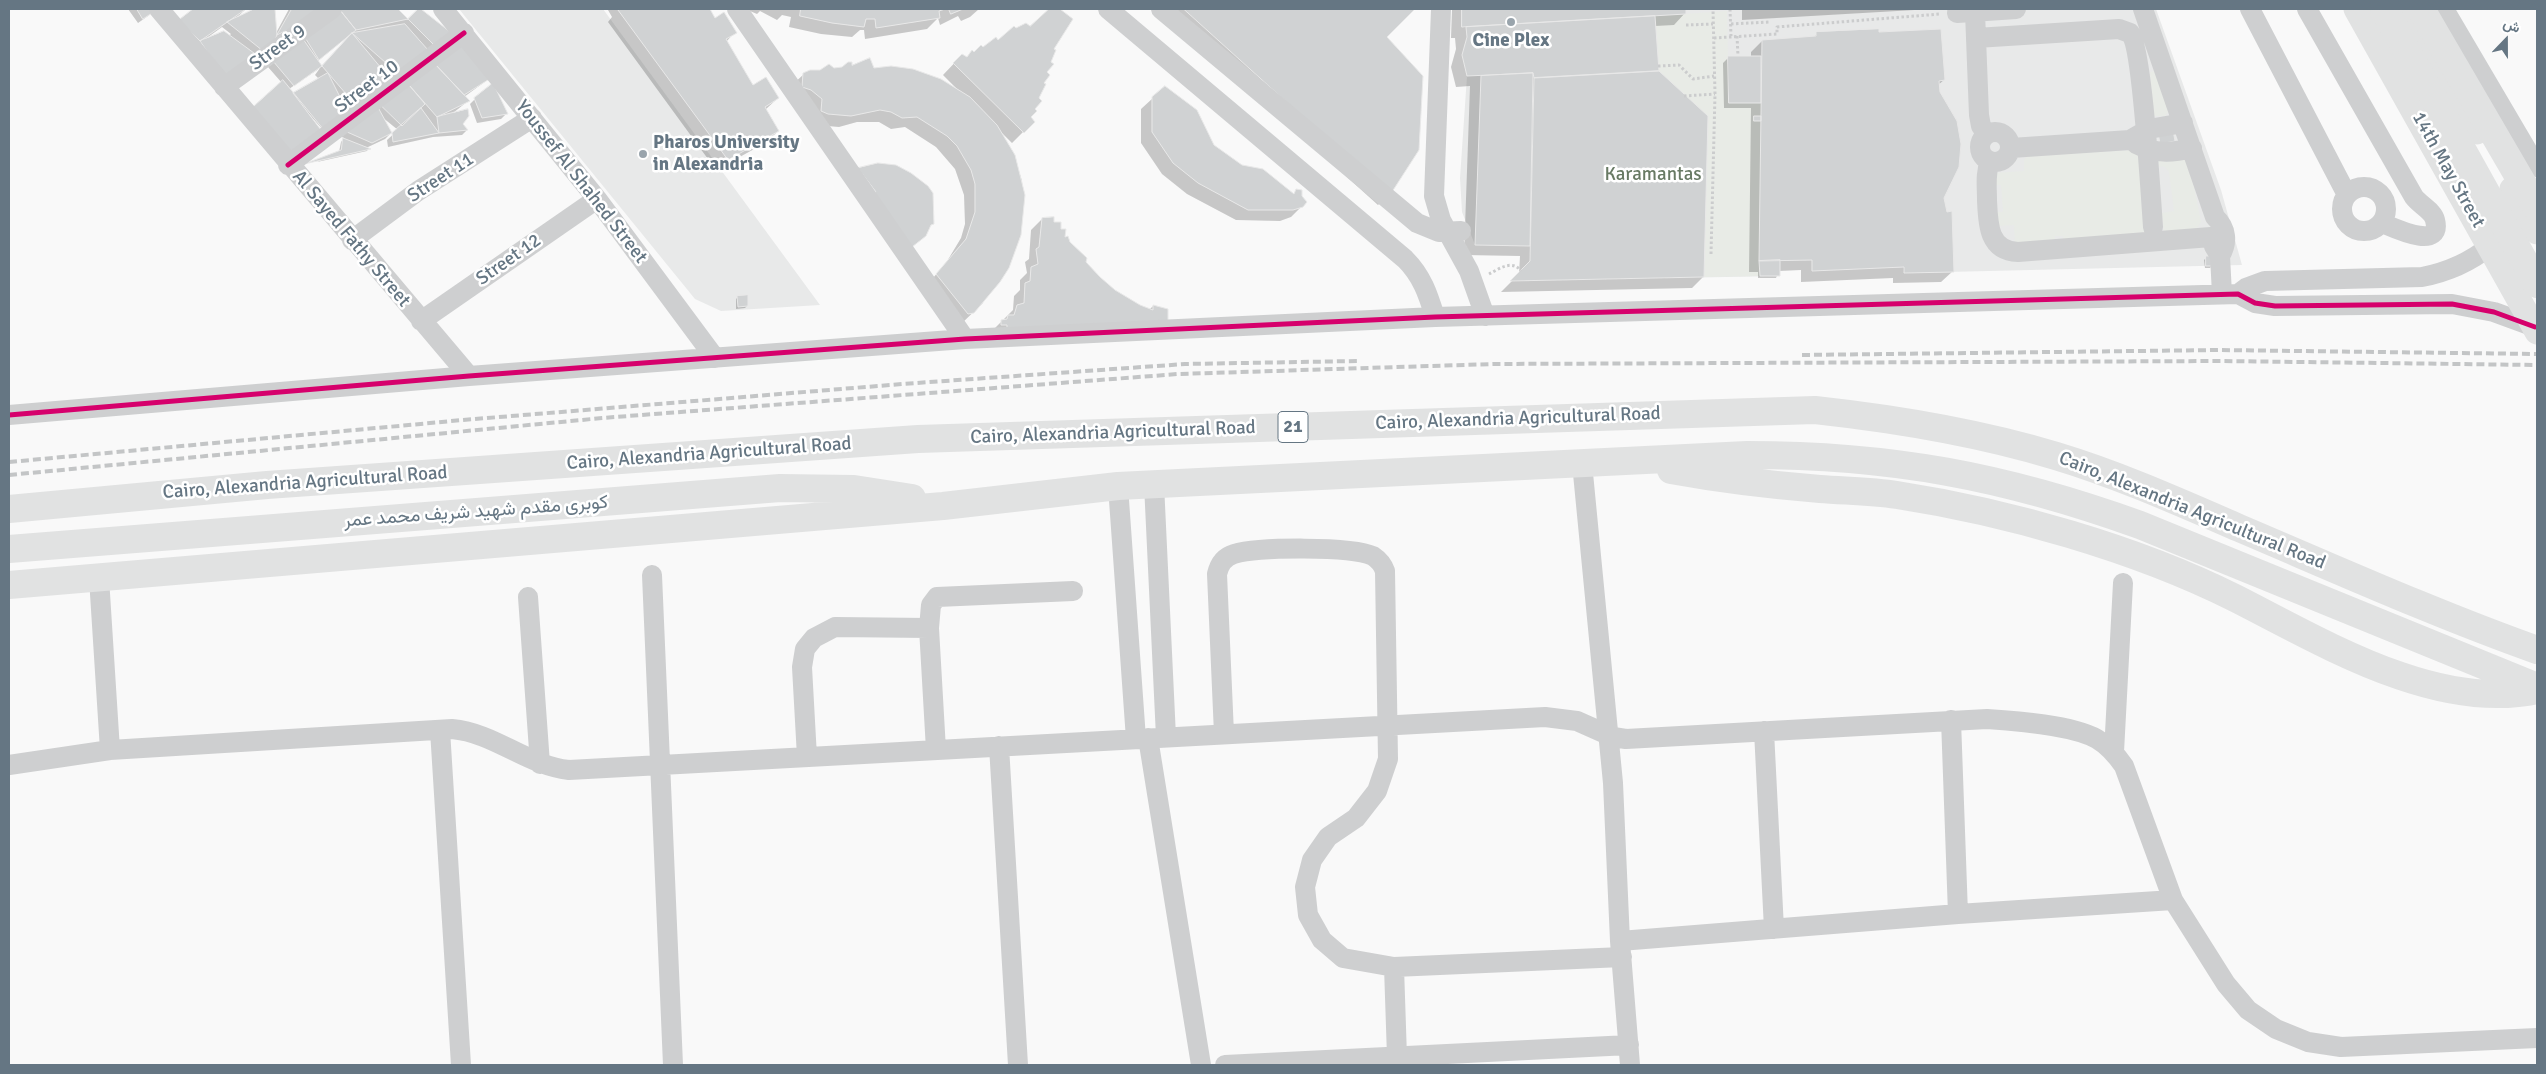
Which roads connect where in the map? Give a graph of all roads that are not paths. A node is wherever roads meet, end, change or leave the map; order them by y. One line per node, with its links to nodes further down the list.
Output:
1 (332, 9): 22 (street, Street 9)
2 (444, 9): 18 (street, Youssef Al Shahed Street)
3 (738, 9): 52 (street)
4 (1108, 9): 49 (street)
5 (1161, 9): 38 (street)
6 (1441, 9): 38 (street)
7 (1453, 9): 38 (street)
8 (2016, 9): 19 (street)
9 (2143, 9): 24 (street)
10 (2250, 9): 32 (street)
11 (2307, 9): 36 (street)
12 (2356, 9): 21 (main road, 14th May Street)
13 (2384, 9): 45 (highway)
14 (2406, 9): 20 (main road)
15 (2421, 9): 34 (highway)
16 (2444, 9): 31 (street)
17 (168, 12): 22 (street, Al Sayed Fathy Street)
18 (464, 33): 23 (street, Youssef Al Shahed Street); 30 (street, Street 10)
19 (1976, 38): 25 (street); 26 (street)
20 (2432, 56): 21 (main road); 39 (main road)
21 (2390, 68): 42 (main road, 14th May Street)
22 (224, 87): 30 (street, Al Sayed Fathy Street)
23 (532, 118): 33 (street, Youssef Al Shahed Street); 41 (street, Street 11)
24 (2183, 123): 26 (street); 28 (street)
25 (1987, 134): 27 (street); 29 (street)
26 (2140, 140): 27 (street); 28 (street); 37 (street)
27 (2011, 148): 29 (street)
28 (2192, 148): 35 (street)
29 (1990, 161): 40 (street)
30 (288, 165): 41 (street, Al Sayed Fathy Street)
31 (2537, 167)
32 (2347, 195): 36 (street); 36 (street)
33 (596, 199): 50 (street, Street 12); 53 (street, Youssef Al Shahed Street)
34 (2537, 208)
35 (2215, 217): 40 (street); 43 (street)
36 (2382, 223)
37 (2153, 227)
38 (1454, 231): 48 (street); 48 (street)
39 (2537, 232)
40 (2211, 237): 43 (street)
41 (352, 240): 50 (street, Al Sayed Fathy Street)
42 (2490, 246): 44 (street); 51 (main road, 14th May Street)
43 (2220, 256): 46 (street)
44 (2330, 279): 46 (street); 47 (street)
45 (2537, 284)
46 (2230, 294): 47 (street); 48 (street)
47 (2329, 305): 51 (street)
48 (1492, 316): 49 (street)
49 (1435, 317): 52 (street)
50 (421, 321): 54 (street, Al Sayed Fathy Street)
51 (2536, 330)
52 (965, 339): 53 (street)
53 (715, 358): 54 (street)
54 (468, 376): 55 (street)
55 (9, 415)
56 (1618, 461): 57 (highway, Cairo, Alexandria Agricultural Road); 71 (highway); 71 (highway, Cairo, Alexandria Agricultural Road)
57 (1582, 463): 58 (highway, Cairo, Alexandria Agricultural Road); 76 (street)
58 (1154, 484): 59 (highway, Cairo, Alexandria Agricultural Road); 78 (street)
59 (1118, 486): 60 (highway, Cairo, Alexandria Agricultural Road); 78 (street)
60 (943, 506): 62 (highway, كوبرى مقدم شهيد شريف محمد عمر); 64 (highway, Cairo, Alexandria Agricultural Road)
61 (9, 508): 70 (highway, Cairo, Alexandria Agricultural Road / 21)
62 (9, 549)
63 (652, 575): 86 (street)
64 (99, 578): 66 (highway, Cairo, Alexandria Agricultural Road); 80 (street)
65 (2123, 583): 82 (street)
66 (9, 585)
67 (1073, 591): 69 (street)
68 (528, 597): 85 (street)
69 (929, 628): 81 (street); 83 (street)
70 (2537, 650)
71 (2537, 689)
72 (1951, 720): 75 (street); 82 (street); 88 (street)
73 (1388, 725): 76 (street); 77 (street); 77 (street); 91 (street)
74 (440, 730): 80 (street); 85 (street); 95 (street)
75 (1764, 731): 76 (street); 89 (street)
76 (1606, 733): 90 (street)
77 (1224, 734): 78 (street)
78 (1150, 738): 79 (street); 98 (street)
79 (999, 746): 81 (street); 97 (street)
80 (110, 750): 84 (street)
81 (936, 750): 83 (street)
82 (2114, 752): 87 (street)
83 (806, 757): 86 (street)
84 (9, 764)
85 (540, 764): 86 (street)
86 (660, 765): 96 (street)
87 (2172, 900): 88 (street); 92 (street)
88 (1958, 914): 89 (street)
89 (1774, 929): 90 (street)
90 (1621, 949): 91 (street); 93 (street)
91 (1394, 967): 94 (street)
92 (2537, 1038)
93 (1628, 1045): 94 (street); 100 (street)
94 (1397, 1057): 99 (street)
95 (462, 1065)
96 (672, 1065)
97 (1018, 1065)
98 (1201, 1065)
99 (1225, 1065)
100 (1630, 1065)

